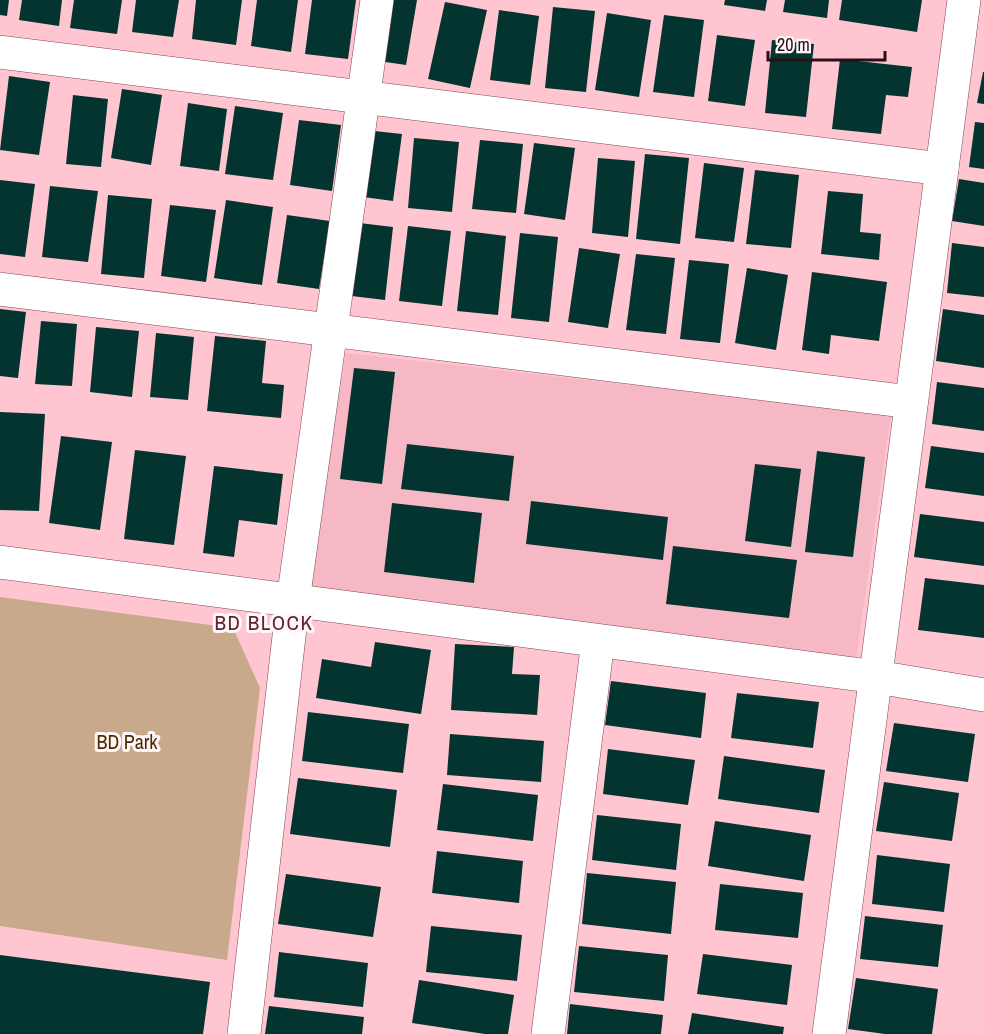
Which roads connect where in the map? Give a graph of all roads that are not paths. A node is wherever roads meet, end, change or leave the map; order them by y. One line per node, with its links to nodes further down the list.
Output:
1 (377, 0): 4 (street)
2 (964, 0): 5 (street)
3 (0, 52): 4 (street)
4 (364, 97): 5 (street); 7 (street)
5 (942, 169): 8 (street)
6 (0, 289): 7 (street)
7 (332, 330): 8 (street); 10 (street)
8 (911, 402): 12 (street)
9 (0, 562): 10 (street)
10 (293, 601): 11 (street); 14 (street)
11 (598, 641): 12 (street); 15 (street)
12 (877, 677): 13 (street); 16 (street)
13 (984, 695)
14 (244, 1034)
15 (548, 1034)
16 (829, 1034)

